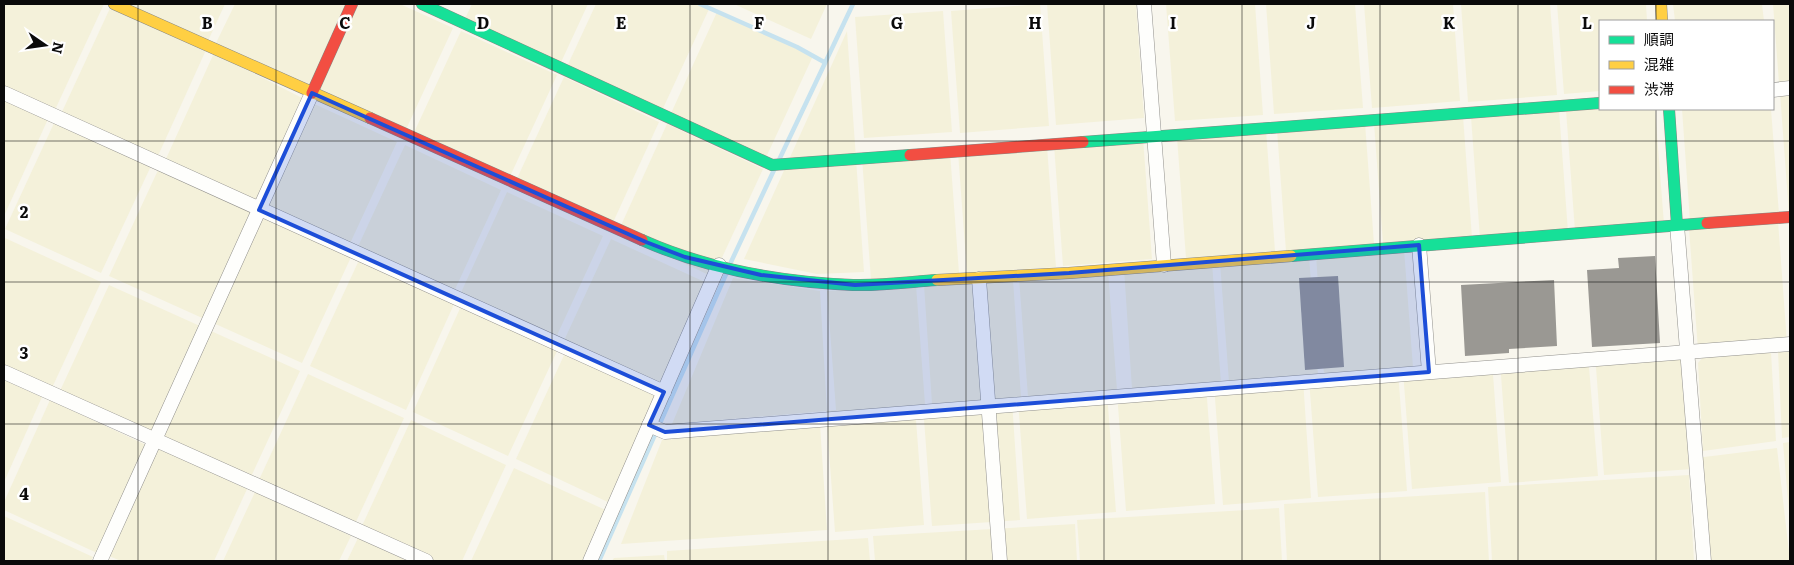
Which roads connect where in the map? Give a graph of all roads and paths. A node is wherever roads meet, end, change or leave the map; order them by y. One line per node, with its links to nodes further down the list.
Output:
1 (114, 4): 10 (street)
2 (352, 4): 10 (street)
3 (422, 4): 13 (street)
4 (1144, 4): 13 (street)
5 (1661, 4): 6 (street)
6 (1662, 20)
7 (1790, 88): 8 (street)
8 (1774, 90)
9 (4, 93): 14 (street)
10 (312, 93): 14 (street); 19 (street)
11 (1599, 103): 13 (street)
12 (1668, 110): 16 (street)
13 (1154, 138): 18 (street)
14 (259, 210): 25 (street); 28 (street)
15 (1790, 217): 16 (street)
16 (1677, 225): 17 (street); 22 (street)
17 (1419, 245): 18 (street); 24 (street)
18 (1164, 265): 20 (street)
19 (719, 266): 20 (street); 25 (street)
20 (979, 279): 26 (street)
21 (1790, 344): 22 (street)
22 (1687, 351): 24 (street); 33 (street)
23 (4, 372): 28 (street)
24 (1428, 372): 26 (street)
25 (664, 392): 27 (street)
26 (988, 406): 27 (street); 32 (street)
27 (649, 425): 31 (street)
28 (155, 439): 29 (street); 30 (street)
29 (100, 561)
30 (426, 561)
31 (590, 561)
32 (1000, 561)
33 (1704, 561)

